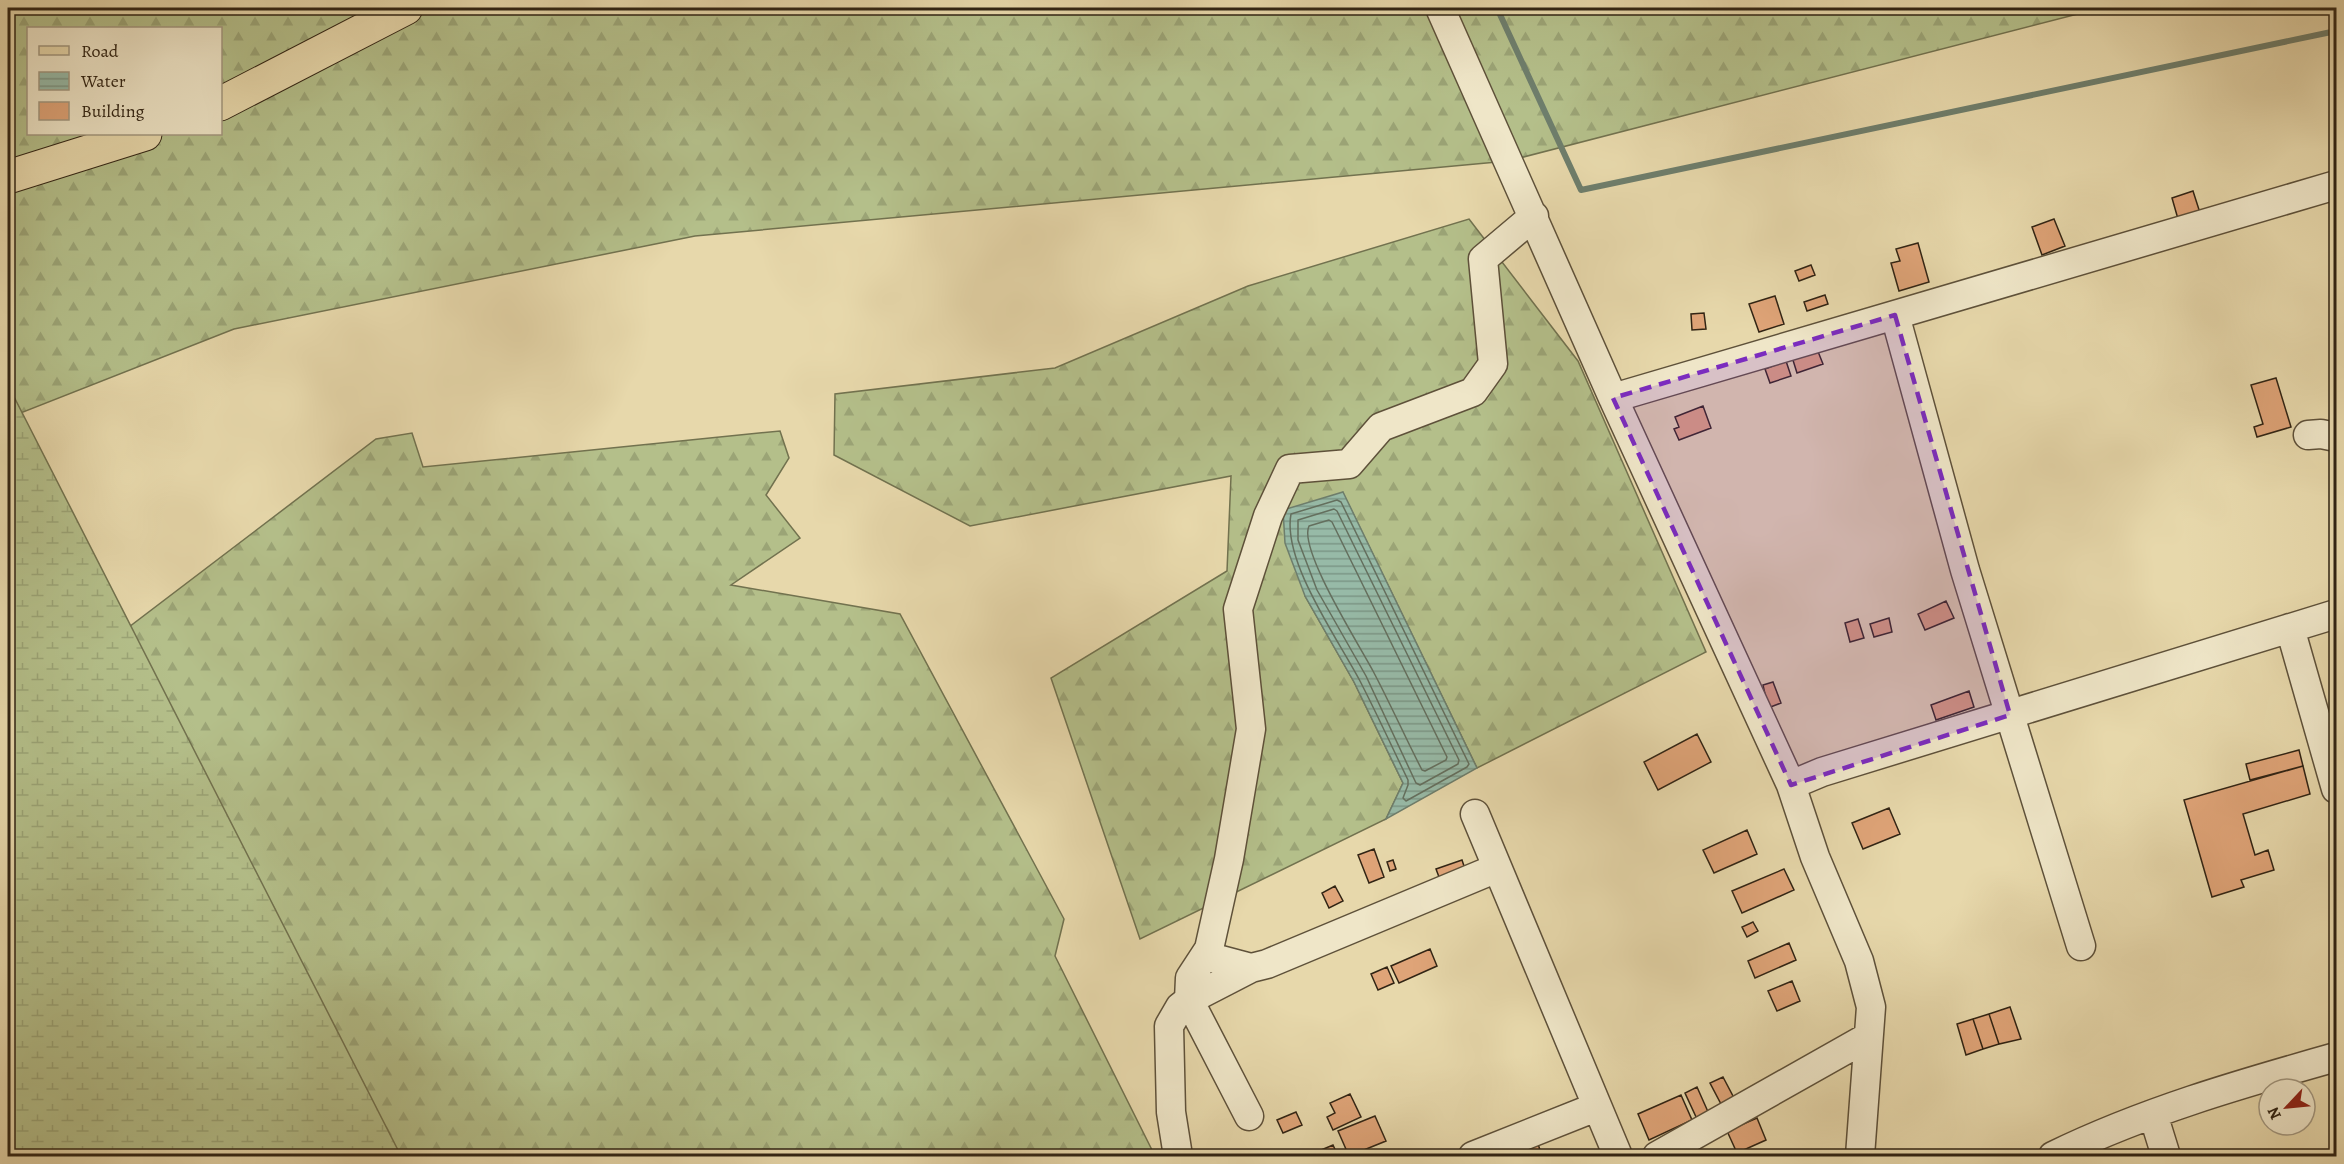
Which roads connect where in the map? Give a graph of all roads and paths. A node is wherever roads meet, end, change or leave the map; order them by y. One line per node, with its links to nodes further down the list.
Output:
1 (406, 8): 3 (main road)
2 (1440, 8): 7 (street)
3 (222, 103)
4 (142, 135): 5 (main road)
5 (8, 177)
6 (2337, 184): 8 (street)
7 (1534, 216): 9 (street); 20 (street)
8 (1895, 315): 9 (street); 14 (street)
9 (1613, 398): 15 (street)
10 (2308, 435): 11 (street)
11 (2337, 437)
12 (2337, 614): 13 (street)
13 (2290, 628): 14 (street); 16 (street)
14 (2010, 715): 15 (street); 19 (street)
15 (1791, 785): 23 (street)
16 (2337, 789)
17 (1475, 814): 18 (street)
18 (1497, 868): 21 (street); 25 (street)
19 (2081, 946)
20 (1206, 956): 21 (street); 22 (street)
21 (1251, 968): 22 (street)
22 (1189, 1000): 27 (street); 28 (street)
23 (1868, 1037): 31 (street); 32 (street)
24 (2337, 1057): 26 (street)
25 (1596, 1107): 29 (street); 30 (street)
26 (2153, 1114): 33 (street); 34 (street)
27 (1249, 1116)
28 (1178, 1156)
29 (1473, 1156)
30 (1618, 1156)
31 (1658, 1156)
32 (1860, 1156)
33 (2053, 1156)
34 (2166, 1156)

